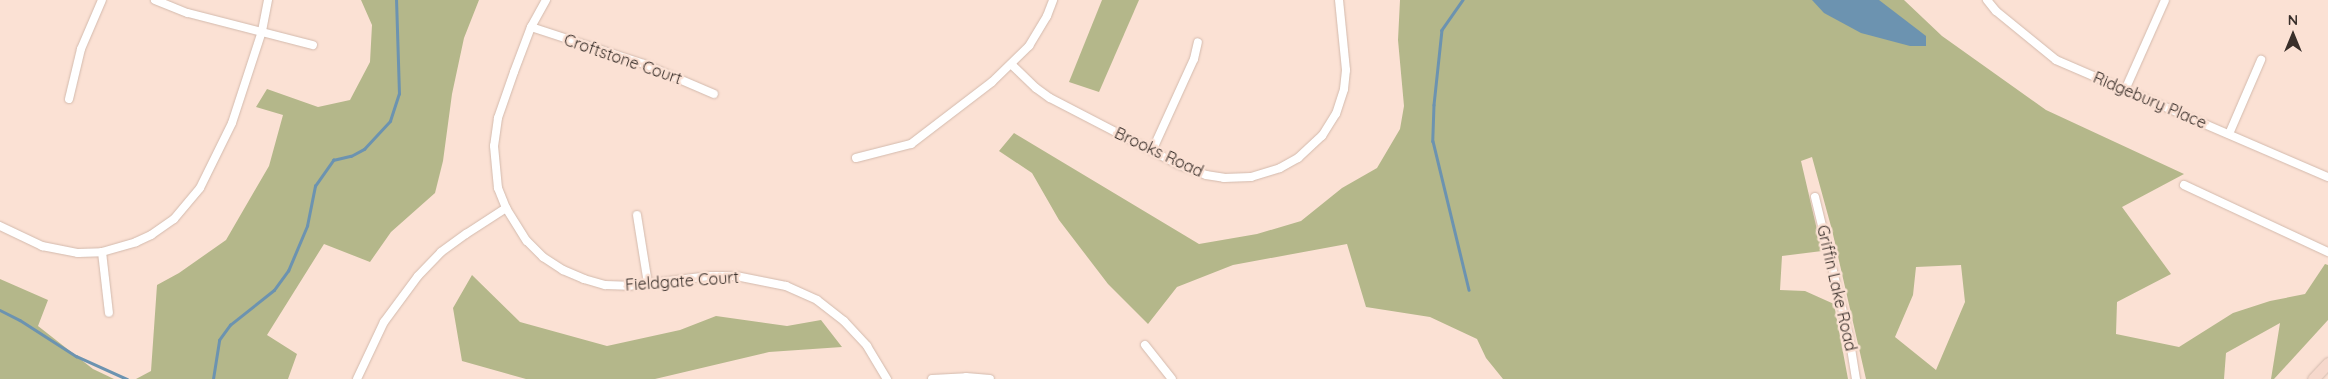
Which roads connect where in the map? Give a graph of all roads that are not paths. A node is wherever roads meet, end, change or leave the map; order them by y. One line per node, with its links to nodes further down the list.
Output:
1 (102, 0): 17 (street)
2 (155, 0): 10 (street)
3 (268, 0): 10 (street)
4 (546, 0): 9 (street, Fieldgate Court)
5 (1053, 0): 14 (street)
6 (1339, 0): 19 (street, Brooks Road)
7 (1987, 0): 15 (street, Ridgebury Place)
8 (2165, 0): 15 (street)
9 (531, 27): 16 (street, Croftstone Court); 24 (street, Fieldgate Court)
10 (262, 31): 12 (street); 27 (street)
11 (1198, 42): 19 (street)
12 (313, 45)
13 (2261, 60): 18 (street)
14 (1012, 65): 19 (street, Brooks Road); 20 (street)
15 (2125, 90): 18 (street, Ridgebury Place)
16 (714, 94)
17 (69, 99)
18 (2229, 134): 21 (street, Ridgebury Place)
19 (1152, 151)
20 (856, 158)
21 (2328, 176)
22 (2184, 185): 28 (street)
23 (1816, 197): 38 (street, Griffin Lake Road)
24 (506, 208): 29 (street, Fieldgate Court); 33 (street)
25 (636, 215): 29 (street)
26 (0, 226): 27 (street)
27 (102, 252): 30 (street)
28 (2328, 252)
29 (648, 284): 34 (street, Fieldgate Court)
30 (109, 314)
31 (1145, 345): 37 (street)
32 (2328, 363): 39 (street)
33 (357, 379)
34 (887, 379)
35 (932, 379): 36 (street)
36 (990, 379)
37 (1172, 379)
38 (1856, 379)
39 (2313, 379)

